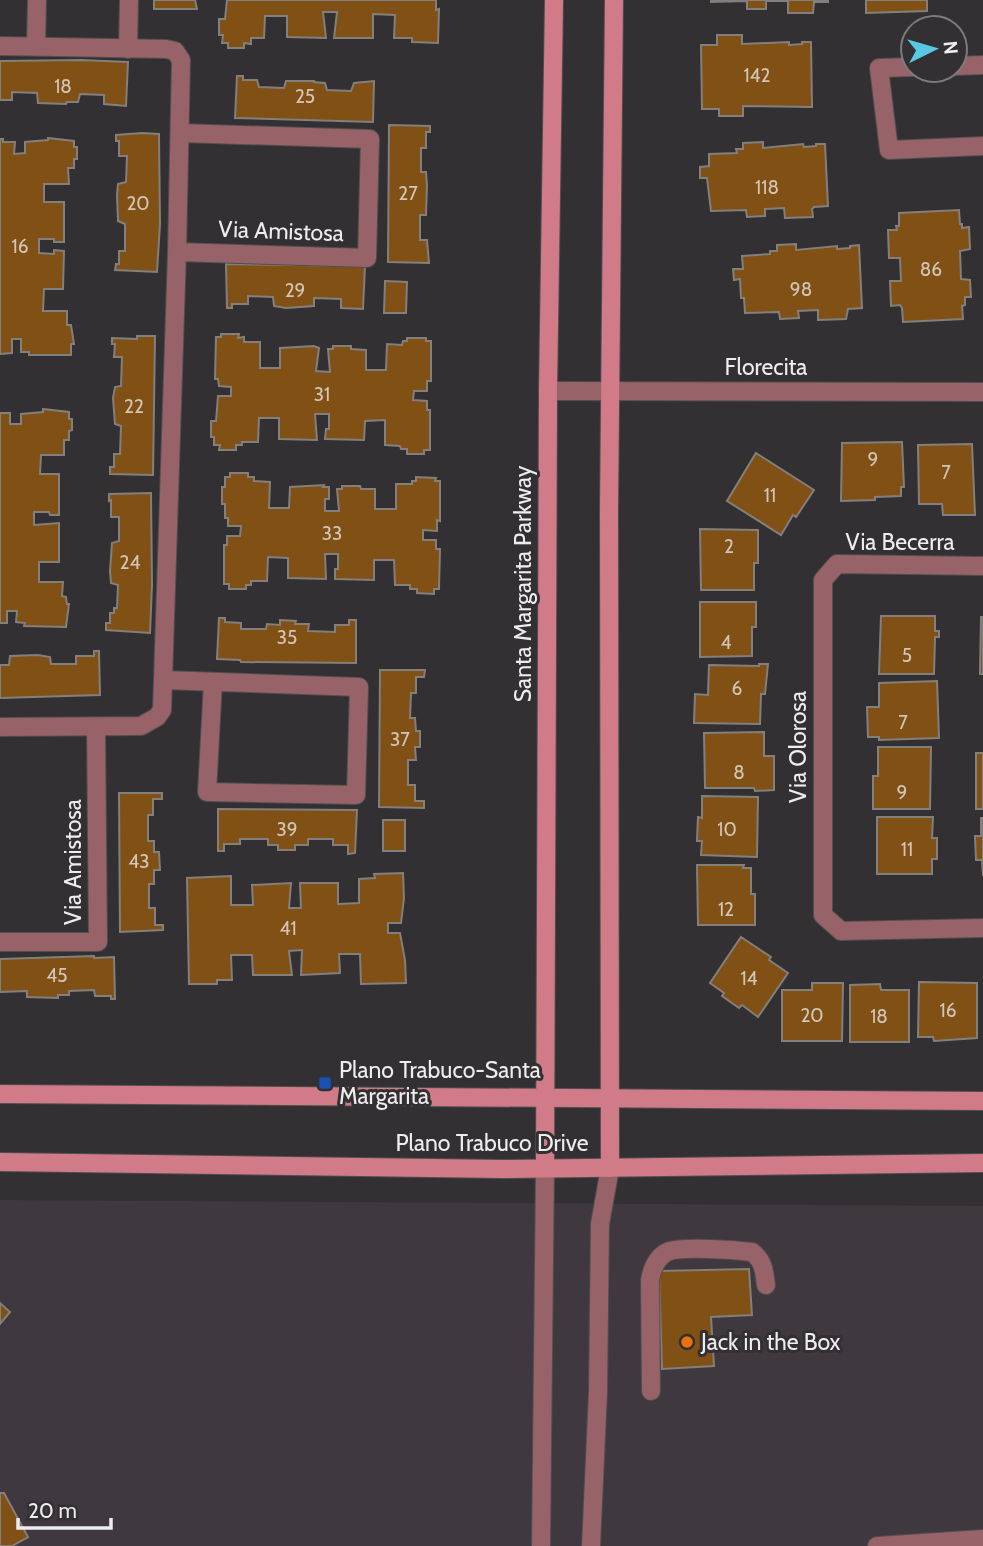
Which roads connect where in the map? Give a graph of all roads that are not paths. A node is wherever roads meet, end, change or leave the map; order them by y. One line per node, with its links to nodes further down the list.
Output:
1 (37, 0): 6 (street)
2 (129, 0): 7 (street)
3 (554, 0): 12 (main road, Santa Margarita Parkway)
4 (614, 0): 13 (main road)
5 (0, 46): 6 (street)
6 (36, 46): 7 (street)
7 (128, 49): 9 (street)
8 (899, 67): 10 (street)
9 (180, 133): 11 (street); 11 (street, Via Amistosa)
10 (983, 146)
11 (177, 252): 17 (street)
12 (548, 391): 13 (street, Florecita); 24 (main road, Santa Margarita Parkway)
13 (610, 392): 14 (street, Florecita); 25 (main road)
14 (983, 392)
15 (983, 566): 16 (street, Via Becerra)
16 (823, 580): 21 (street, Via Olorosa)
17 (163, 680): 18 (street); 20 (street)
18 (212, 682): 18 (street)
19 (0, 727): 20 (street)
20 (96, 727): 22 (street, Via Amistosa)
21 (983, 928)
22 (0, 942)
23 (0, 1094): 24 (main road, Plano Trabuco Drive)
24 (544, 1098): 25 (main road, Plano Trabuco Drive); 29 (main road, Santa Margarita Parkway)
25 (609, 1099): 26 (main road, Plano Trabuco Drive); 30 (main road)
26 (983, 1101)
27 (0, 1162): 29 (main road, Plano Trabuco Drive)
28 (983, 1163): 30 (main road, Plano Trabuco Drive)
29 (545, 1168): 30 (main road, Plano Trabuco Drive); 34 (street)
30 (610, 1168): 35 (street)
31 (765, 1285): 32 (street)
32 (651, 1391)
33 (983, 1539): 36 (street)
34 (541, 1546)
35 (591, 1546)
36 (877, 1546)

